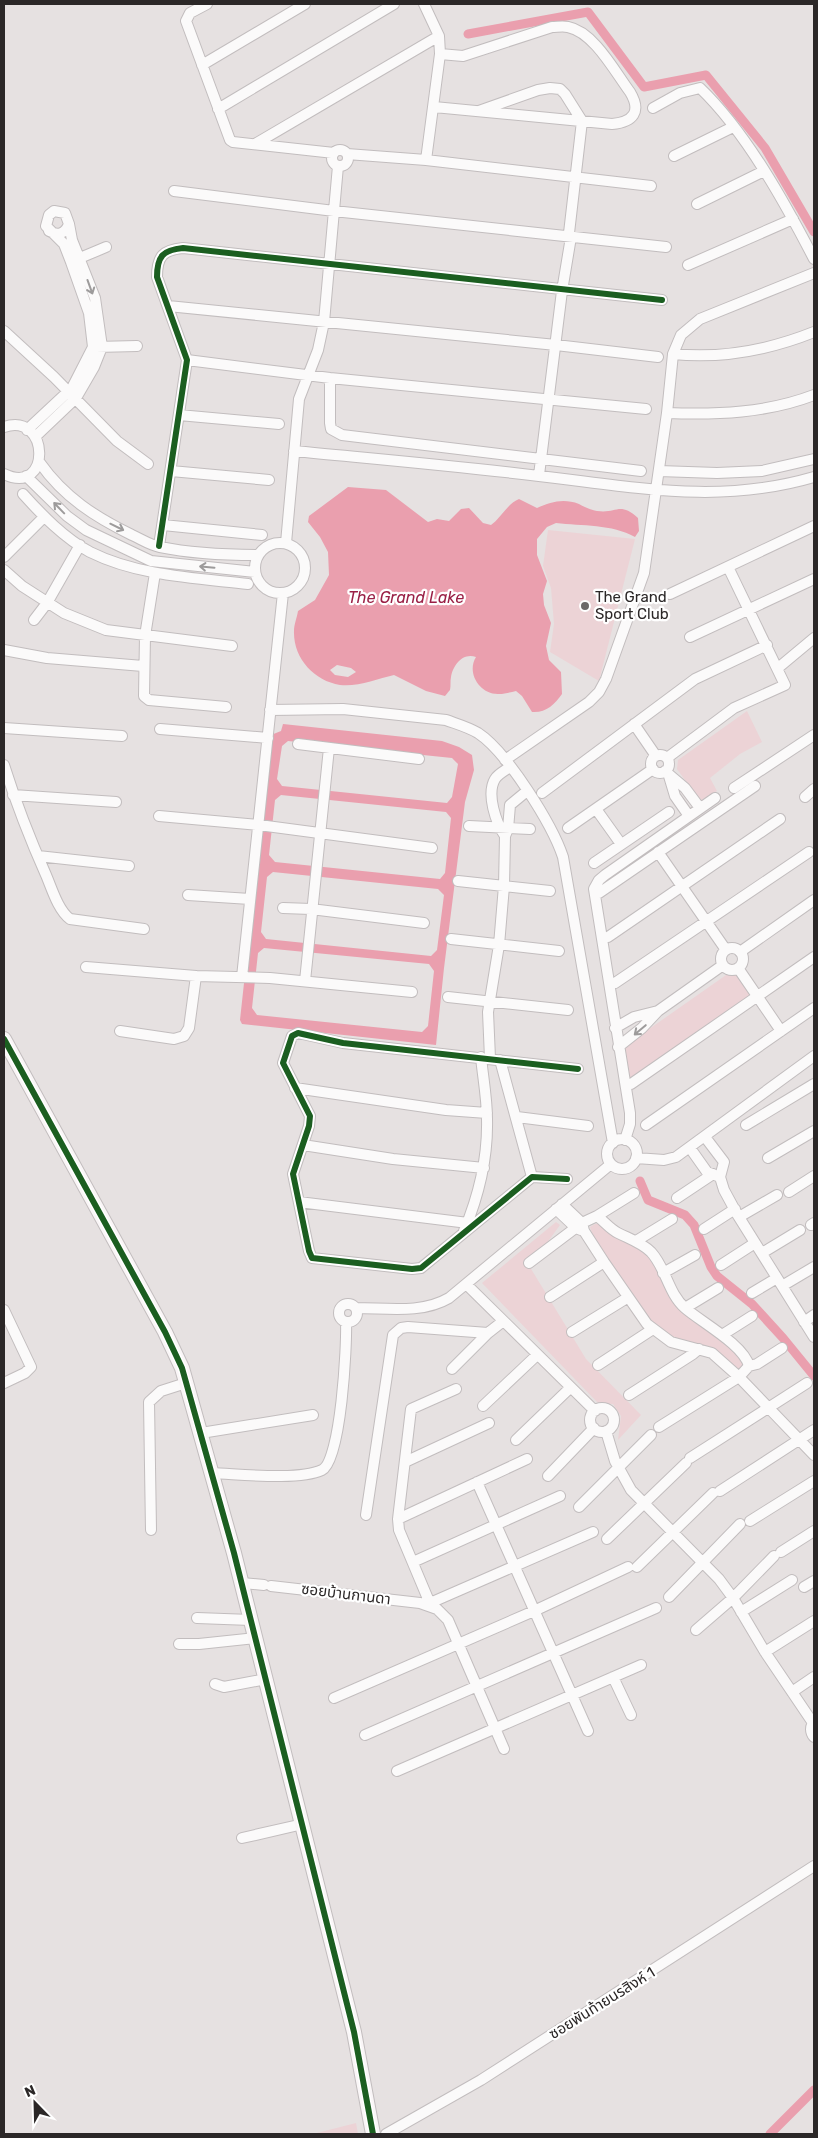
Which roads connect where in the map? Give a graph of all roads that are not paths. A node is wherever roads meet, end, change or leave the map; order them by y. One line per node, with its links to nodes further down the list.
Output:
1 (207, 4): 7 (street)
2 (305, 4): 7 (street)
3 (394, 4): 10 (street)
4 (424, 4): 5 (street)
5 (439, 36): 6 (street); 14 (street)
6 (440, 54): 8 (street); 12 (street)
7 (202, 65): 10 (street)
8 (434, 107): 11 (street); 18 (street)
9 (653, 108): 13 (street)
10 (218, 109): 14 (street)
11 (478, 111): 12 (street); 12 (street)
12 (582, 121): 21 (street)
13 (733, 127): 17 (street); 20 (street)
14 (256, 144): 15 (street)
15 (334, 153): 16 (street); 19 (street)
16 (347, 154): 18 (street); 19 (street)
17 (674, 156)
18 (426, 160): 21 (street)
19 (338, 166): 25 (street)
20 (764, 171): 24 (street); 26 (street)
21 (575, 176): 22 (street); 29 (street)
22 (651, 186)
23 (174, 191): 25 (street)
24 (697, 204)
25 (334, 211): 29 (street); 35 (street)
26 (793, 219): 32 (street); 34 (street)
27 (69, 224): 28 (street); 28 (street); 33 (street)
28 (49, 231): 33 (street)
29 (571, 237): 30 (street); 37 (street)
30 (666, 247)
31 (106, 248): 33 (street)
32 (814, 259)
33 (76, 260): 45 (street)
34 (688, 264)
35 (328, 265): 37 (street); 39 (street); 40 (street)
36 (814, 273): 46 (street)
37 (562, 291): 38 (street); 43 (street)
38 (662, 300)
39 (168, 306): 40 (street); 48 (street)
40 (324, 322): 43 (street); 49 (street)
41 (4, 331): 51 (street)
42 (814, 332): 46 (street)
43 (556, 344): 47 (street); 53 (street)
44 (137, 346): 45 (street)
45 (97, 347): 51 (street)
46 (673, 354): 55 (street)
47 (658, 357)
48 (186, 360): 49 (street); 56 (street)
49 (310, 374): 50 (street); 60 (street)
50 (330, 378): 53 (street); 61 (street)
51 (72, 395): 59 (street); 64 (street)
52 (814, 395): 55 (street)
53 (548, 399): 54 (street); 61 (street)
54 (646, 409)
55 (667, 412): 67 (street)
56 (179, 415): 57 (street); 65 (street)
57 (279, 424)
58 (4, 427): 59 (street)
59 (31, 433): 63 (street)
60 (294, 451): 69 (street); 79 (street)
61 (542, 458): 66 (street); 69 (street)
62 (814, 459): 67 (street)
63 (40, 463): 70 (street); 81 (street, one-way to 81)
64 (148, 464)
65 (171, 470): 72 (street); 76 (street)
66 (641, 471)
67 (659, 471): 73 (street)
68 (4, 474): 70 (street)
69 (539, 475): 73 (street)
70 (26, 476): 86 (street, one-way to 70)
71 (814, 477): 73 (street)
72 (269, 480)
73 (656, 490): 116 (street)
74 (23, 494): 75 (street)
75 (44, 517): 80 (street); 83 (street)
76 (163, 525): 78 (street); 81 (street)
77 (814, 526): 84 (street)
78 (262, 535)
79 (286, 543): 82 (street); 90 (street)
80 (80, 545): 87 (street); 92 (street)
81 (159, 546): 82 (street)
82 (258, 555): 86 (street)
83 (4, 557)
84 (728, 567): 91 (street); 93 (street)
85 (4, 570): 92 (street)
86 (255, 572): 90 (street)
87 (155, 573): 89 (street); 95 (street)
88 (814, 579): 93 (street)
89 (248, 584)
90 (283, 593): 104 (street)
91 (670, 594)
92 (47, 603): 94 (street); 95 (street)
93 (749, 609): 96 (street); 98 (street)
94 (34, 620)
95 (146, 636): 99 (street); 101 (street)
96 (690, 637)
97 (814, 638): 102 (street)
98 (767, 645): 102 (street); 105 (street)
99 (232, 646)
100 (4, 650): 101 (street)
101 (143, 666): 103 (street)
102 (778, 668): 114 (street)
103 (226, 707)
104 (270, 710): 110 (street); 116 (street)
105 (634, 724): 113 (street); 124 (street)
106 (4, 728): 109 (street)
107 (160, 729): 110 (street)
108 (814, 735): 121 (street)
109 (122, 736)
110 (268, 738): 135 (street)
111 (298, 744): 112 (street)
112 (328, 748): 115 (street); 140 (street)
113 (656, 756): 114 (street); 118 (street)
114 (667, 758): 119 (street)
115 (419, 759)
116 (508, 764): 123 (street); 139 (street)
117 (4, 765): 125 (street)
118 (653, 769): 119 (street); 130 (street)
119 (667, 774): 129 (street); 133 (street)
120 (755, 786): 143 (street)
121 (734, 788)
122 (814, 789): 126 (street)
123 (527, 791): 139 (street); 201 (street)
124 (542, 793)
125 (13, 795): 128 (street); 145 (street)
126 (805, 797)
127 (715, 798): 129 (street)
128 (116, 802)
129 (700, 808): 133 (street)
130 (596, 809): 137 (street); 141 (street)
131 (669, 812): 141 (street)
132 (159, 816): 135 (street)
133 (689, 816): 182 (street)
134 (780, 819): 150 (street)
135 (260, 825): 140 (street); 154 (street)
136 (469, 826): 139 (street)
137 (568, 828)
138 (530, 829): 139 (street)
139 (504, 831): 149 (street)
140 (320, 833): 142 (street); 157 (street)
141 (621, 844): 146 (street)
142 (432, 848)
143 (658, 852): 150 (street); 152 (street)
144 (809, 852): 158 (street)
145 (38, 856): 147 (street); 160 (street)
146 (594, 863)
147 (129, 866)
148 (458, 881): 149 (street)
149 (504, 886): 151 (street); 163 (street)
150 (681, 886): 158 (street); 161 (street)
151 (550, 891)
152 (599, 893)
153 (188, 895): 154 (street)
154 (250, 899): 172 (street)
155 (814, 900): 166 (street)
156 (282, 908): 157 (street)
157 (311, 908): 159 (street); 173 (street)
158 (706, 922): 164 (street); 174 (street)
159 (424, 923)
160 (144, 929)
161 (608, 937)
162 (451, 939): 163 (street)
163 (499, 945): 165 (street); 178 (street)
164 (726, 950): 166 (street); 168 (street)
165 (559, 951)
166 (740, 952): 170 (street)
167 (814, 957): 176 (street)
168 (722, 965): 170 (street); 181 (street)
169 (86, 967): 171 (street)
170 (738, 968): 176 (street)
171 (196, 976): 172 (street); 183 (street)
172 (243, 977): 173 (street)
173 (305, 981): 175 (street)
174 (615, 983)
175 (412, 992)
176 (757, 996): 184 (street); 190 (street)
177 (448, 997): 178 (street)
178 (489, 1001): 180 (street); 188 (street)
179 (814, 1008): 184 (street)
180 (568, 1010)
181 (658, 1011): 182 (street); 186 (street, one-way to 186)
182 (616, 1028): 186 (street)
183 (120, 1031)
184 (781, 1031): 195 (street)
185 (4, 1039): 261 (street)
186 (618, 1047): 200 (street)
187 (814, 1056): 199 (street)
188 (491, 1058): 189 (street); 192 (street); 193 (street); 194 (street)
189 (578, 1069)
190 (630, 1084)
191 (814, 1084): 196 (street)
192 (295, 1088): 193 (street); 202 (street)
193 (487, 1113): 207 (street)
194 (517, 1117): 197 (street); 210 (street)
195 (646, 1125)
196 (746, 1125)
197 (588, 1126)
198 (814, 1131): 205 (street)
199 (705, 1137): 203 (street); 208 (street)
200 (625, 1140): 201 (street); 204 (street)
201 (613, 1143): 206 (street)
202 (303, 1145): 207 (street); 216 (street)
203 (690, 1148): 204 (street); 208 (street)
204 (636, 1158): 206 (street)
205 (768, 1158)
206 (611, 1164): 217 (street)
207 (484, 1168): 221 (street)
208 (717, 1176): 215 (street); 218 (street)
209 (814, 1176): 212 (street)
210 (532, 1177): 211 (street); 221 (street)
211 (567, 1179)
212 (789, 1192)
213 (634, 1193): 219 (street)
214 (777, 1195): 218 (street)
215 (677, 1198)
216 (299, 1202): 221 (street); 221 (street)
217 (559, 1206): 222 (street); 235 (street)
218 (737, 1213): 223 (street); 226 (street)
219 (597, 1216): 222 (street); 225 (street)
220 (672, 1219): 225 (street)
221 (466, 1227)
222 (581, 1227): 229 (street); 230 (street)
223 (704, 1229)
224 (800, 1230): 227 (street)
225 (636, 1241): 233 (street)
226 (755, 1243): 227 (street); 231 (street)
227 (762, 1253): 234 (street)
228 (695, 1255): 233 (street)
229 (604, 1262): 238 (street); 239 (street)
230 (529, 1263)
231 (720, 1265)
232 (814, 1267): 234 (street)
233 (663, 1274): 241 (street)
234 (780, 1282): 237 (street); 247 (street)
235 (466, 1284): 240 (street); 246 (street)
236 (718, 1288): 241 (street)
237 (752, 1293)
238 (550, 1297)
239 (627, 1298): 248 (street); 249 (street)
240 (356, 1308): 245 (street); 245 (street)
241 (686, 1308): 251 (street)
242 (4, 1310): 260 (street)
243 (814, 1315): 247 (street)
244 (752, 1316): 251 (street)
245 (346, 1322): 283 (street)
246 (502, 1322): 250 (street); 255 (street)
247 (804, 1322): 252 (street)
248 (653, 1329): 254 (street); 256 (street)
249 (572, 1332)
250 (488, 1333): 258 (street); 290 (street)
251 (722, 1335): 257 (street)
252 (814, 1338)
253 (782, 1348): 257 (street)
254 (699, 1349): 259 (street); 265 (street)
255 (537, 1355): 263 (street); 266 (street)
256 (598, 1365)
257 (749, 1366): 259 (street)
258 (452, 1369)
259 (739, 1377): 267 (street); 271 (street)
260 (4, 1383)
261 (186, 1383): 275 (street); 293 (street)
262 (808, 1383): 267 (street)
263 (570, 1388): 268 (street); 278 (street)
264 (456, 1389): 281 (street)
265 (629, 1395)
266 (483, 1406)
267 (769, 1407): 277 (street); 288 (street)
268 (595, 1411): 272 (street); 274 (street)
269 (313, 1415): 275 (street)
270 (489, 1423): 281 (street)
271 (659, 1427)
272 (594, 1428): 274 (street); 284 (street)
273 (814, 1430): 277 (street)
274 (606, 1431): 282 (street)
275 (201, 1433): 283 (street)
276 (651, 1435): 282 (street)
277 (800, 1439): 279 (street); 296 (street)
278 (516, 1440)
279 (814, 1455)
280 (526, 1459): 286 (street)
281 (405, 1462): 291 (street)
282 (618, 1468): 288 (street); 289 (street)
283 (212, 1473): 303 (street)
284 (548, 1476)
285 (814, 1481): 299 (street)
286 (477, 1482): 291 (street); 292 (street)
287 (560, 1496): 292 (street)
288 (644, 1504): 296 (street); 297 (street)
289 (579, 1508)
290 (366, 1515)
291 (398, 1519): 298 (street)
292 (496, 1525): 298 (street); 300 (street)
293 (151, 1530)
294 (814, 1531): 306 (street)
295 (593, 1532): 300 (street)
296 (672, 1533): 299 (street); 309 (street)
297 (606, 1539)
298 (413, 1562): 307 (street)
299 (702, 1563): 305 (street); 306 (street)
300 (515, 1568): 307 (street); 309 (street)
301 (792, 1580): 310 (street)
302 (814, 1581): 304 (street)
303 (242, 1583): 307 (street, ซอยบ้านกานดา); 312 (street)
304 (804, 1587)
305 (669, 1597)
306 (733, 1598): 310 (street); 314 (street)
307 (427, 1604): 317 (street)
308 (656, 1608): 319 (street)
309 (534, 1611): 317 (street); 319 (street)
310 (741, 1612): 318 (street)
311 (197, 1618): 312 (street)
312 (251, 1620): 315 (street)
313 (814, 1621): 318 (street)
314 (696, 1630)
315 (256, 1638): 316 (street); 323 (street)
316 (179, 1644)
317 (458, 1644): 325 (street); 328 (street)
318 (765, 1652): 326 (street)
319 (552, 1653): 325 (street); 327 (street)
320 (640, 1665): 321 (street)
321 (613, 1677): 327 (street); 329 (street)
322 (814, 1677): 326 (street)
323 (266, 1679): 324 (street); 337 (street)
324 (215, 1684)
325 (477, 1685): 331 (street); 333 (street)
326 (792, 1692): 330 (street)
327 (571, 1696): 331 (street); 332 (street)
328 (334, 1698)
329 (631, 1714)
330 (814, 1723): 334 (street)
331 (495, 1728): 335 (street); 336 (street)
332 (588, 1731)
333 (365, 1735)
334 (814, 1737)
335 (504, 1749)
336 (397, 1771)
337 (303, 1824): 338 (street); 340 (street)
338 (242, 1838)
339 (814, 1866): 341 (street, ซอยพันท้ายนรสิงห์ 1)
340 (373, 2134)
341 (386, 2134)

